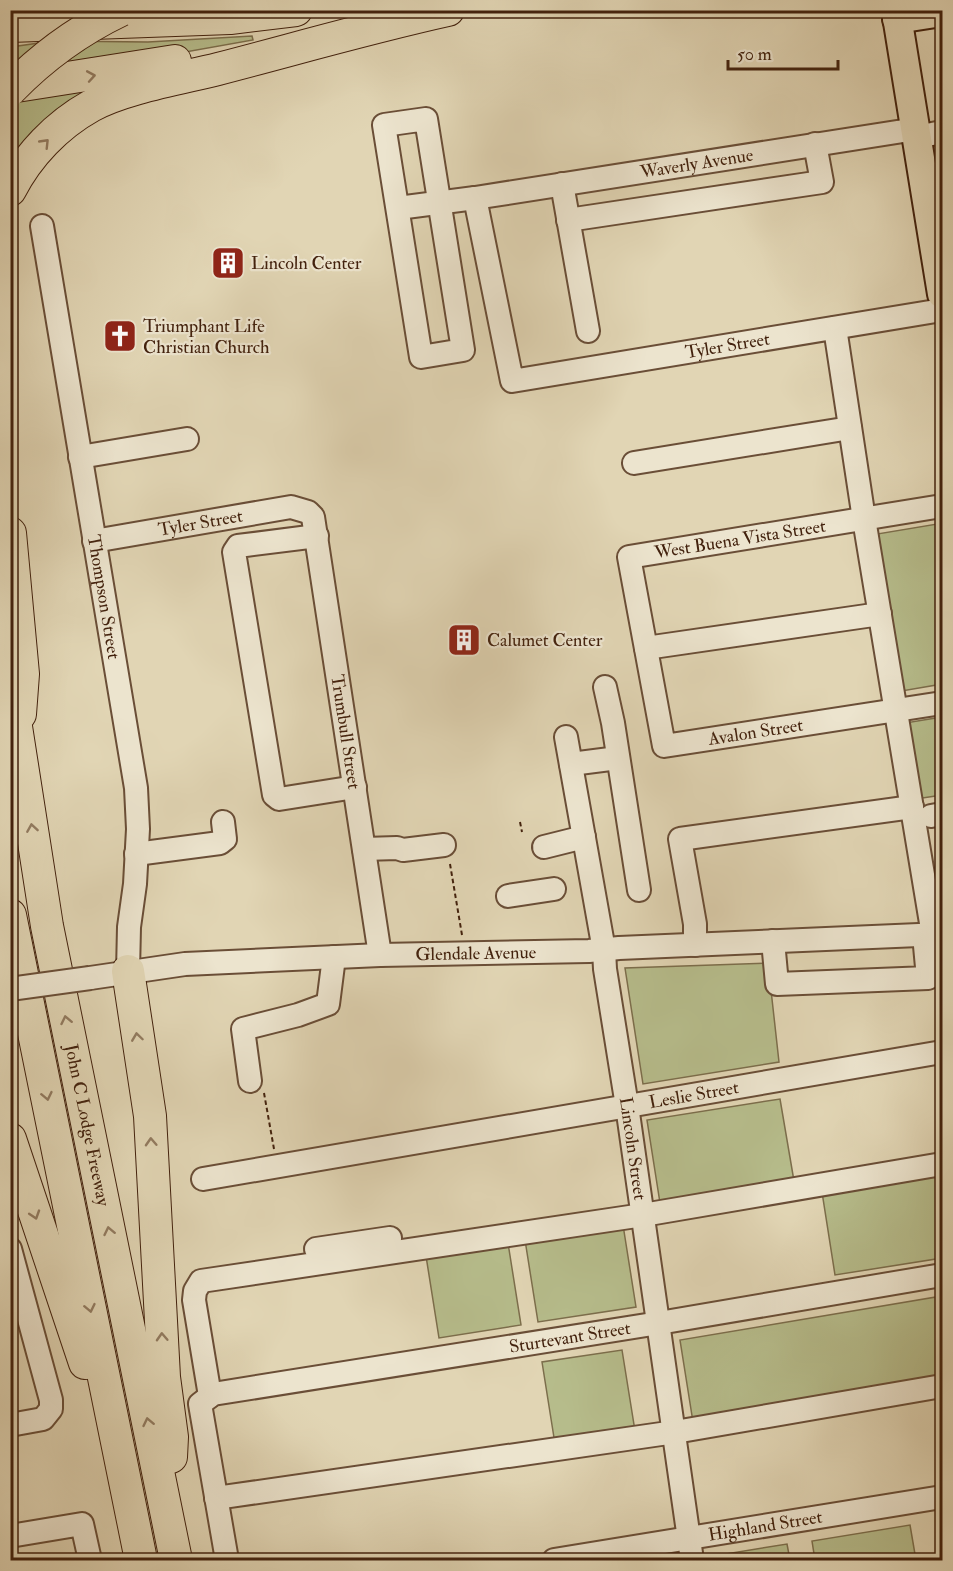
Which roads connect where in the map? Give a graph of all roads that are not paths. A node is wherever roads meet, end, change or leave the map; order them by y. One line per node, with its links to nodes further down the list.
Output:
1 (121, 10): 8 (highway, bridge)
2 (296, 10): 7 (highway)
3 (404, 10): 8 (highway, one-way to 3)
4 (448, 10): 12 (highway, one-way to 4)
5 (942, 12): 6 (main road)
6 (897, 15): 9 (main road)
7 (10, 26)
8 (10, 88)
9 (925, 133): 10 (street, Waverly Avenue); 18 (main road)
10 (815, 144): 11 (street, Waverly Avenue); 16 (street)
11 (562, 184): 13 (street, Waverly Avenue); 16 (street)
12 (10, 190)
13 (476, 198): 14 (street, Waverly Avenue); 21 (street, Tyler Street)
14 (440, 202): 15 (street, Waverly Avenue); 15 (street); 15 (street)
15 (398, 208)
16 (568, 220): 22 (street)
17 (42, 226): 25 (street, Thompson Street)
18 (937, 236): 19 (main road)
19 (942, 294)
20 (942, 310): 21 (street, Tyler Street)
21 (835, 328): 23 (street)
22 (588, 331)
23 (850, 428): 26 (street); 29 (street)
24 (188, 439): 25 (street)
25 (80, 457): 32 (street, Thompson Street)
26 (634, 463)
27 (942, 506): 29 (street, West Buena Vista Street)
28 (308, 512): 31 (street, Trumbull Street); 32 (street, Tyler Street)
29 (864, 519): 33 (street); 34 (street, West Buena Vista Street)
30 (10, 533): 39 (highway)
31 (317, 536): 43 (street, Trumbull Street); 43 (street)
32 (93, 541): 50 (street, Thompson Street)
33 (880, 614): 34 (street); 38 (street)
34 (646, 648): 38 (street, Avalon Street)
35 (605, 687): 41 (street)
36 (10, 688): 39 (highway, John C Lodge Freeway)
37 (942, 703): 38 (street, Avalon Street)
38 (896, 710): 44 (street)
39 (19, 736): 85 (highway, John C Lodge Freeway, one-way to 39)
40 (566, 737): 42 (street, Lincoln Street)
41 (618, 758): 42 (street); 52 (street)
42 (571, 764): 46 (street, Lincoln Street)
43 (355, 787): 48 (street, Trumbull Street)
44 (929, 812): 54 (street); 58 (street)
45 (223, 822): 50 (street)
46 (584, 837): 47 (street); 59 (street, Lincoln Street)
47 (544, 847)
48 (364, 849): 49 (street); 60 (street, Trumbull Street)
49 (446, 851)
50 (136, 854): 62 (street, Thompson Street)
51 (554, 889): 53 (street)
52 (639, 890)
53 (508, 896)
54 (935, 904): 56 (street)
55 (10, 915): 81 (highway, John C Lodge Freeway, one-way to 81)
56 (933, 935): 57 (street, Glendale Avenue); 57 (street)
57 (774, 941): 58 (street, Glendale Avenue)
58 (695, 945): 59 (street, Glendale Avenue)
59 (604, 950): 60 (street, Glendale Avenue); 66 (street, Lincoln Street)
60 (380, 955): 61 (street, Glendale Avenue)
61 (334, 957): 62 (street, Glendale Avenue); 65 (street)
62 (128, 971): 63 (street, Glendale Avenue, bridge); 85 (highway, one-way to 62)
63 (10, 989)
64 (942, 1054): 66 (street, Leslie Street)
65 (257, 1087)
66 (627, 1106): 69 (street, Leslie Street); 70 (street, Lincoln Street)
67 (10, 1139): 81 (highway, one-way to 81)
68 (942, 1164): 70 (street)
69 (203, 1179)
70 (643, 1215): 73 (street); 77 (street, Lincoln Street)
71 (391, 1238): 73 (street)
72 (10, 1249): 76 (street)
73 (314, 1252): 74 (street); 79 (street)
74 (217, 1265)
75 (942, 1275): 77 (street, Sturtevant Street)
76 (19, 1313): 80 (street)
77 (659, 1323): 79 (street, Sturtevant Street); 82 (street, Lincoln Street)
78 (942, 1386): 82 (street)
79 (205, 1400): 84 (street)
80 (10, 1425)
81 (115, 1428): 89 (highway, John C Lodge Freeway)
82 (675, 1432): 84 (street); 87 (street, Lincoln Street)
83 (942, 1497): 87 (street, Highland Street)
84 (216, 1498): 91 (street)
85 (168, 1521): 90 (highway, John C Lodge Freeway)
86 (10, 1536): 88 (street)
87 (690, 1550): 92 (street, Highland Street)
88 (90, 1560)
89 (141, 1560)
90 (177, 1560)
91 (227, 1560)
92 (554, 1560)

